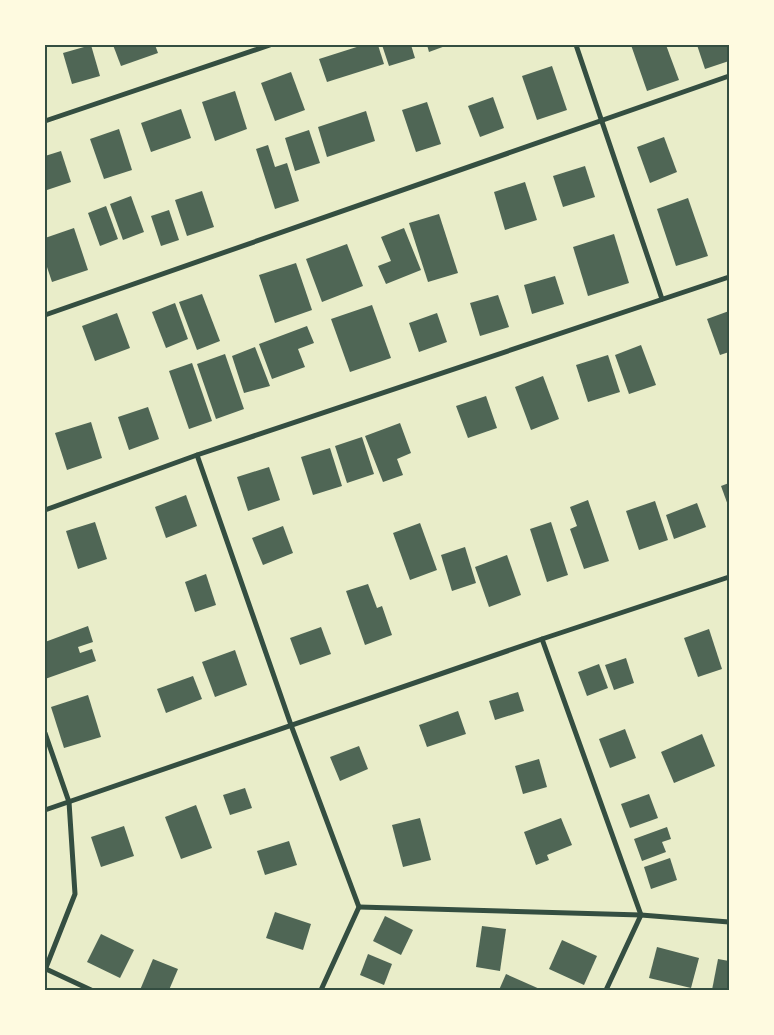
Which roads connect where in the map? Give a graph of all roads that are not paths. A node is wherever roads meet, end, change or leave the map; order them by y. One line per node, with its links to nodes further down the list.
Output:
1 (270, 45): 5 (street)
2 (576, 45): 4 (street)
3 (729, 76): 4 (street)
4 (602, 120): 7 (street); 8 (street)
5 (45, 121)
6 (729, 277): 7 (street)
7 (662, 299): 9 (street)
8 (45, 314)
9 (197, 455): 10 (street); 13 (street)
10 (45, 510)
11 (729, 577): 12 (street)
12 (542, 639): 13 (street); 18 (street)
13 (291, 725): 15 (street); 17 (street)
14 (45, 732): 15 (street)
15 (69, 802): 16 (street); 20 (street)
16 (45, 810)
17 (359, 907): 18 (street); 22 (street)
18 (641, 915): 19 (street); 23 (street)
19 (729, 922)
20 (45, 970): 21 (street)
21 (91, 990)
22 (321, 990)
23 (606, 990)

